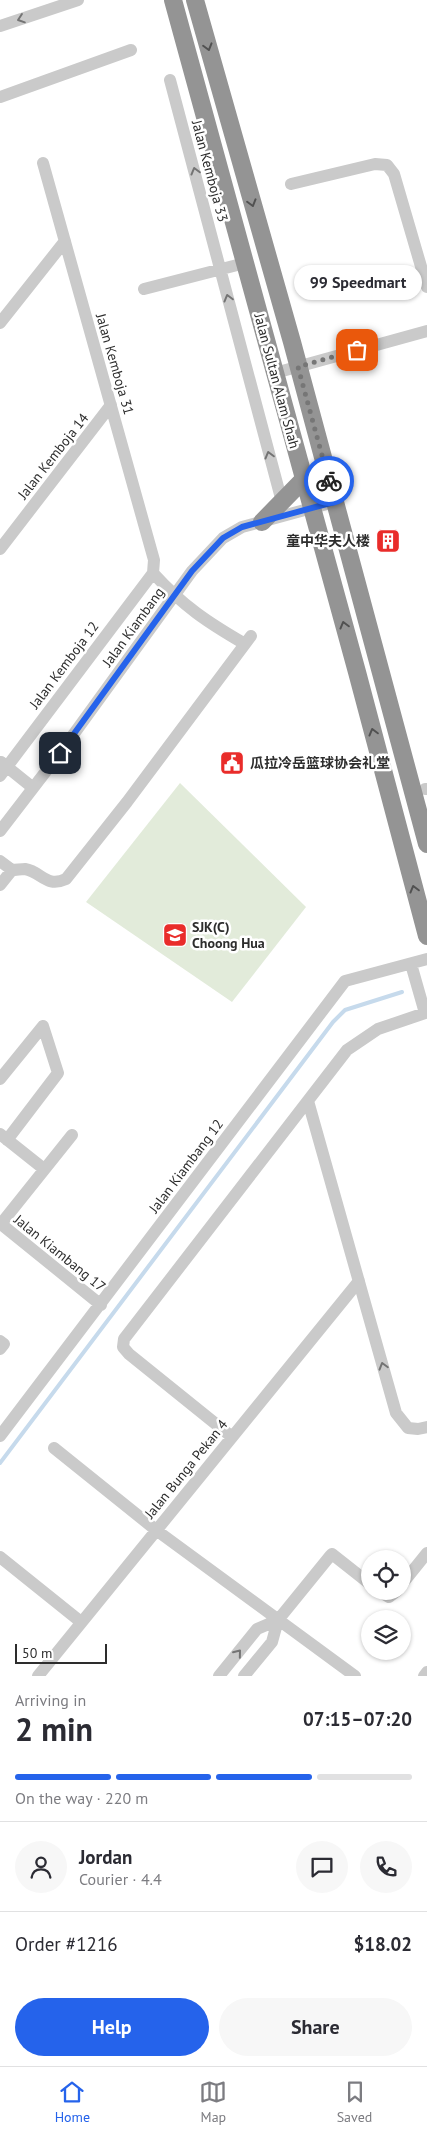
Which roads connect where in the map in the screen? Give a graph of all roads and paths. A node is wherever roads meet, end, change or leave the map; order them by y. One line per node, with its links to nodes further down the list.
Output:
1 (78, 0): 4 (street, one-way to 4)
2 (173, 0): 11 (highway, Jalan Sultan Alam Shah)
3 (195, 0): 17 (highway, Jalan Sultan Alam Shah, one-way to 17)
4 (0, 26)
5 (132, 50): 7 (street)
6 (170, 80): 12 (street, Jalan Kemboja 33, one-way to 6)
7 (0, 97)
8 (43, 163): 10 (street, Jalan Kemboja 31)
9 (291, 184): 13 (street)
10 (65, 241): 15 (street); 19 (street, Jalan Kemboja 31)
11 (245, 263): 12 (street); 18 (highway, Jalan Sultan Alam Shah)
12 (221, 269): 14 (street); 21 (street, Jalan Kemboja 33, one-way to 12)
13 (427, 287)
14 (144, 289)
15 (0, 323)
16 (427, 331): 17 (street)
17 (298, 367): 18 (street); 22 (highway, Jalan Sultan Alam Shah)
18 (275, 373): 20 (highway, Jalan Sultan Alam Shah)
19 (110, 405): 25 (street, Jalan Kemboja 14); 26 (street, Jalan Kemboja 31)
20 (304, 479): 21 (highway); 23 (highway, Jalan Sultan Alam Shah)
21 (282, 502): 24 (highway)
22 (334, 502): 23 (street, Jalan Kiambang); 28 (highway, Jalan Sultan Alam Shah)
23 (312, 508): 24 (street, Jalan Kiambang); 29 (highway, Jalan Sultan Alam Shah, one-way to 23)
24 (262, 522): 27 (street, Jalan Kiambang)
25 (0, 549)
26 (152, 573): 27 (street); 30 (street, Jalan Kemboja 12)
27 (174, 596): 31 (street, Jalan Kiambang); 35 (street)
28 (380, 672): 29 (street); 33 (highway, Jalan Sultan Alam Shah)
29 (358, 678): 37 (highway, Jalan Sultan Alam Shah, one-way to 29)
30 (2, 768): 31 (street)
31 (32, 787): 32 (street, Jalan Kiambang)
32 (0, 831)
33 (427, 844)
34 (0, 861): 35 (street)
35 (12, 870): 36 (street)
36 (0, 885)
37 (427, 936)
38 (427, 960): 39 (street, Jalan Kiambang 12)
39 (411, 964): 41 (street); 47 (street, Jalan Kiambang 12)
40 (0, 1079): 43 (street)
41 (308, 1102): 46 (street); 50 (street)
42 (72, 1135): 44 (street)
43 (4, 1137): 44 (street)
44 (44, 1169): 45 (street)
45 (0, 1224): 47 (street, Jalan Kiambang 17)
46 (359, 1281): 48 (street, one-way to 46); 50 (street, Jalan Bunga Pekan 4)
47 (100, 1305): 49 (street, Jalan Kiambang 12)
48 (427, 1427)
49 (0, 1436)
50 (232, 1437): 52 (street, Jalan Bunga Pekan 4)
51 (54, 1448): 52 (street)
52 (156, 1530): 57 (street); 58 (street, Jalan Bunga Pekan 4)
53 (427, 1553): 55 (street)
54 (0, 1557): 58 (street)
55 (411, 1573)
56 (361, 1577): 57 (street)
57 (278, 1620): 61 (street, one-way to 57); 62 (street); 63 (street)
58 (81, 1622): 60 (street, Jalan Bunga Pekan 4)
59 (427, 1672): 64 (street)
60 (38, 1676)
61 (219, 1676)
62 (244, 1676)
63 (355, 1676)
64 (424, 1676)

